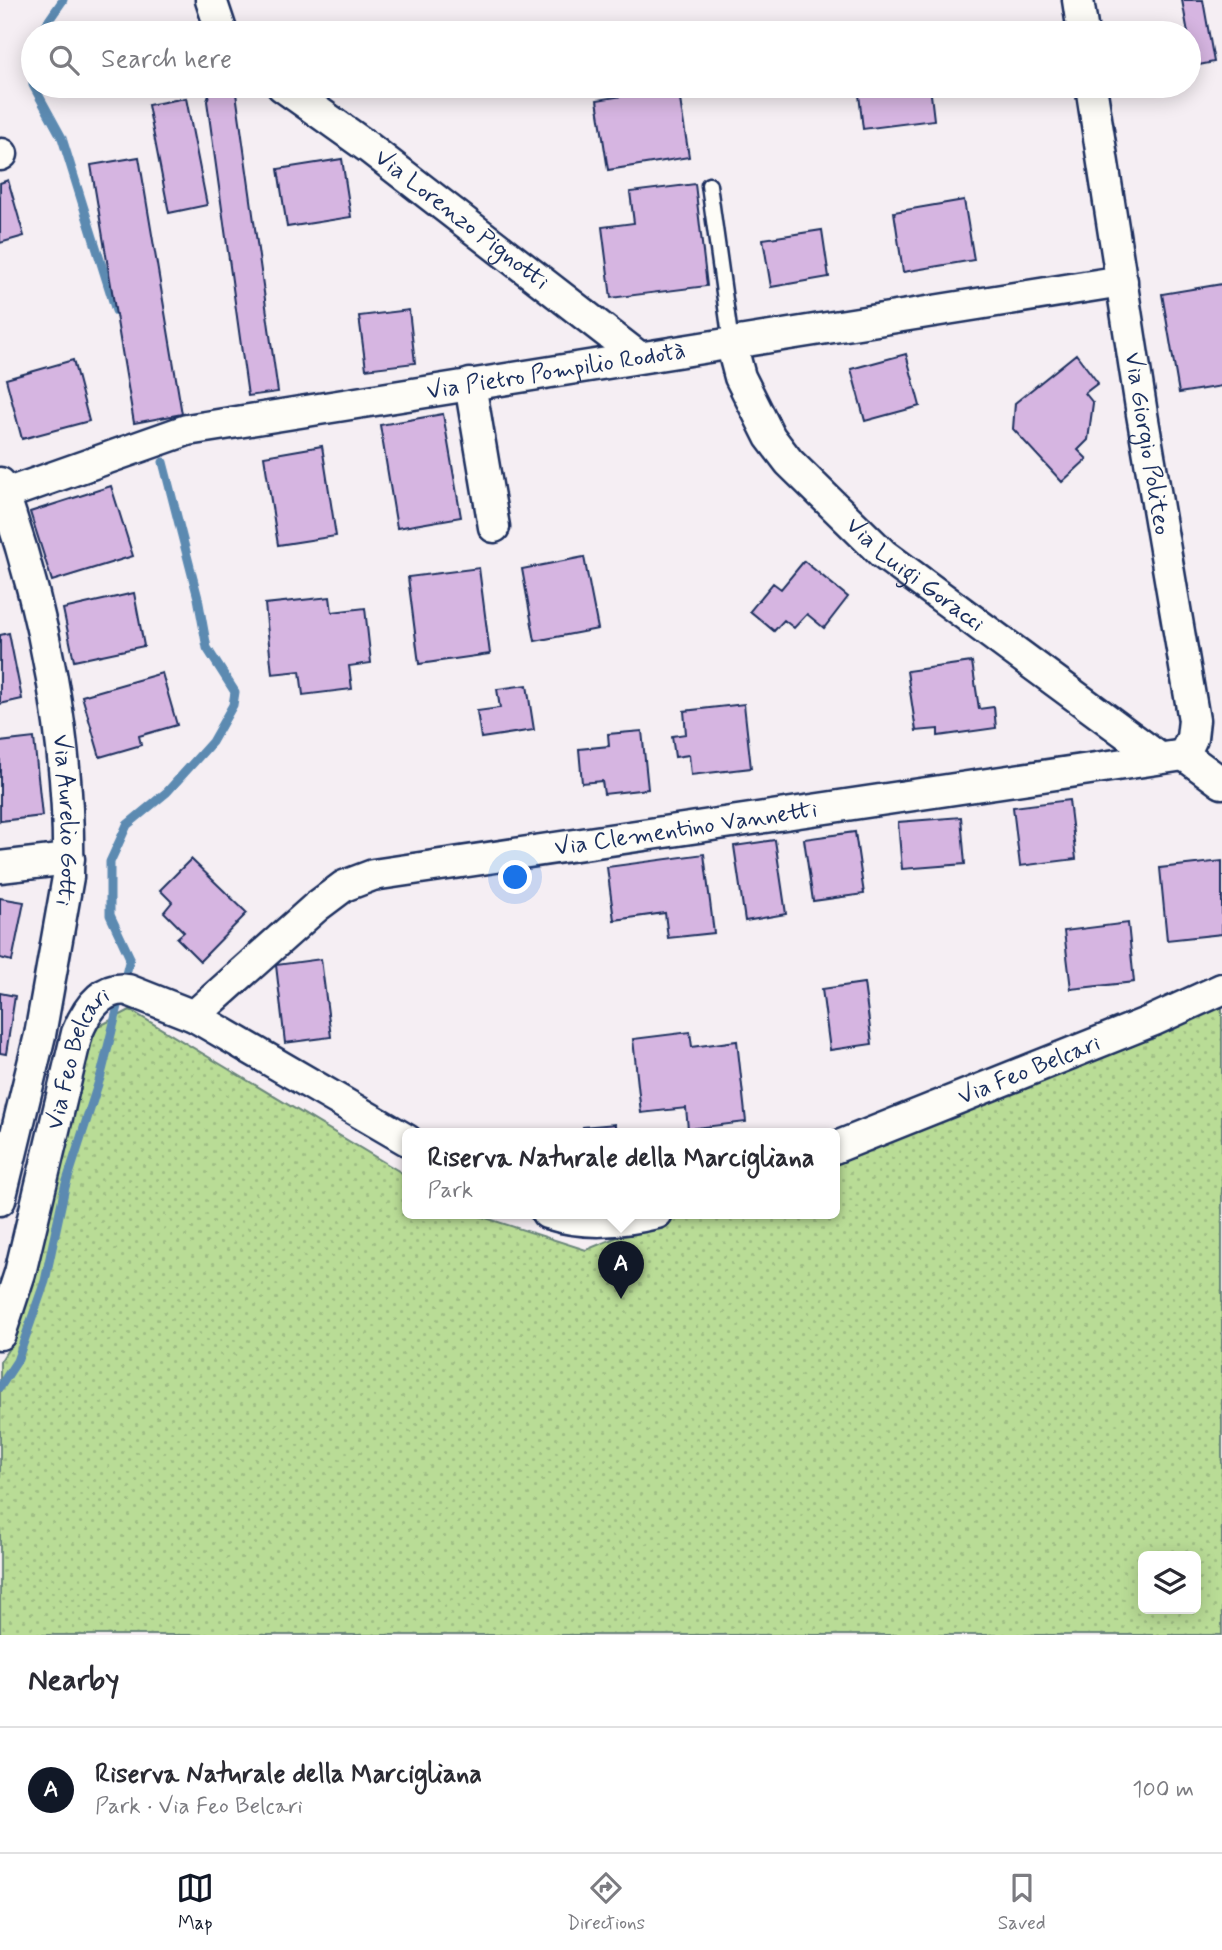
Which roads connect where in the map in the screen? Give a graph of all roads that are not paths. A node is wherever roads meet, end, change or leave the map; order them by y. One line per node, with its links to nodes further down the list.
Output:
1 (211, 0): 3 (street)
2 (1078, 0): 4 (street)
3 (218, 21)
4 (1081, 21)
5 (299, 98): 10 (street, Via Lorenzo Pignotti)
6 (1093, 98): 8 (street, Via Giorgio Politeo)
7 (709, 185): 9 (lane)
8 (1122, 281): 9 (street, Via Pietro Pompilio Rodotà); 14 (street, Via Giorgio Politeo)
9 (731, 343): 10 (street, Via Pietro Pompilio Rodotà); 14 (street, Via Luigi Goracci)
10 (639, 357): 11 (street, Via Pietro Pompilio Rodotà)
11 (470, 384): 12 (street, Via Pietro Pompilio Rodotà); 13 (street)
12 (1, 491): 16 (street, Via Aurelio Gotti)
13 (494, 527)
14 (1171, 756): 15 (street); 19 (street, Via Clementino Vannetti)
15 (1222, 783)
16 (69, 859): 17 (street); 20 (street, Via Aurelio Gotti)
17 (0, 867)
18 (1222, 989): 23 (street, Via Feo Belcari)
19 (194, 1016): 21 (street, Via Feo Belcari); 22 (street, Via Feo Belcari)
20 (40, 1035): 21 (street); 24 (street, Via Aurelio Gotti)
21 (75, 1041): 27 (street, Via Feo Belcari)
22 (402, 1137)
23 (840, 1146)
24 (0, 1200)
25 (572, 1219): 26 (street)
26 (634, 1219)
27 (0, 1335)

